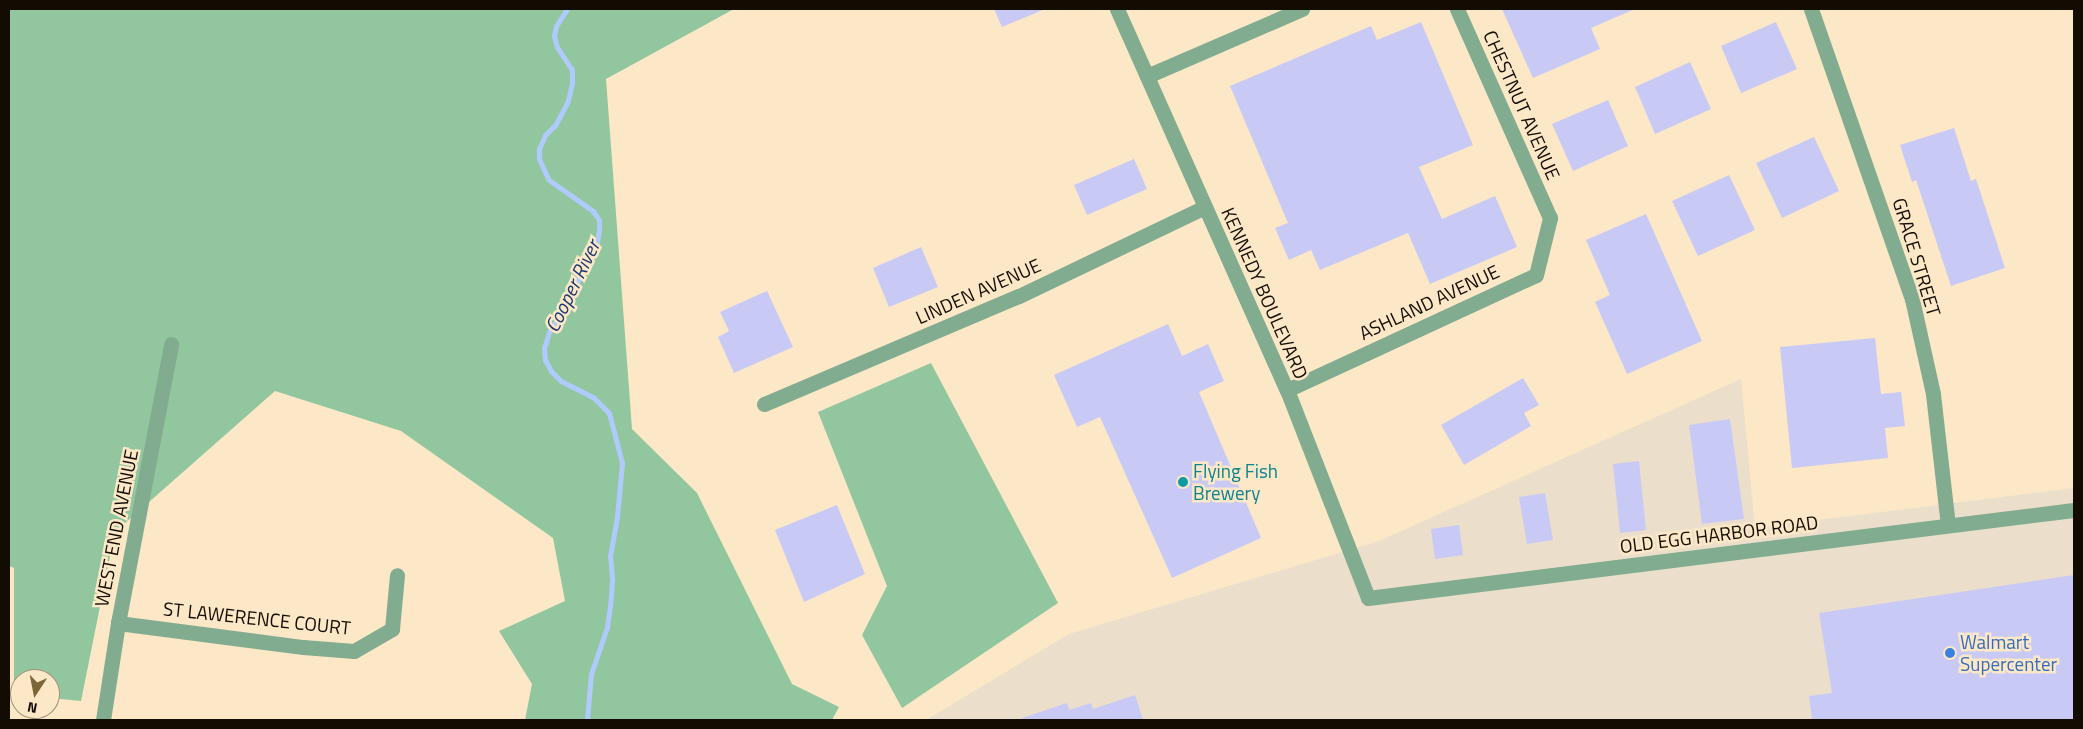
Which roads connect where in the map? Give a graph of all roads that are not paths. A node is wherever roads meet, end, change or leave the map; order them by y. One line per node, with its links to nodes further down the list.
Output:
1 (1117, 9): 5 (street, KENNEDY BOULEVARD)
2 (1302, 9): 5 (street)
3 (1457, 9): 7 (street, CHESTNUT AVENUE)
4 (1811, 9): 12 (street, GRACE STREET)
5 (1147, 76): 6 (street, KENNEDY BOULEVARD)
6 (1205, 207): 9 (street, KENNEDY BOULEVARD); 10 (street, LINDEN AVENUE)
7 (1550, 218): 9 (street, ASHLAND AVENUE)
8 (171, 344): 15 (street, WEST END AVENUE)
9 (1286, 390): 14 (street, KENNEDY BOULEVARD)
10 (764, 404)
11 (2074, 510): 12 (street, OLD EGG HARBOR ROAD)
12 (1948, 525): 14 (street, OLD EGG HARBOR ROAD)
13 (397, 575): 15 (street, ST LAWERENCE COURT)
14 (1368, 598)
15 (118, 623): 16 (street, WEST END AVENUE)
16 (104, 720)

